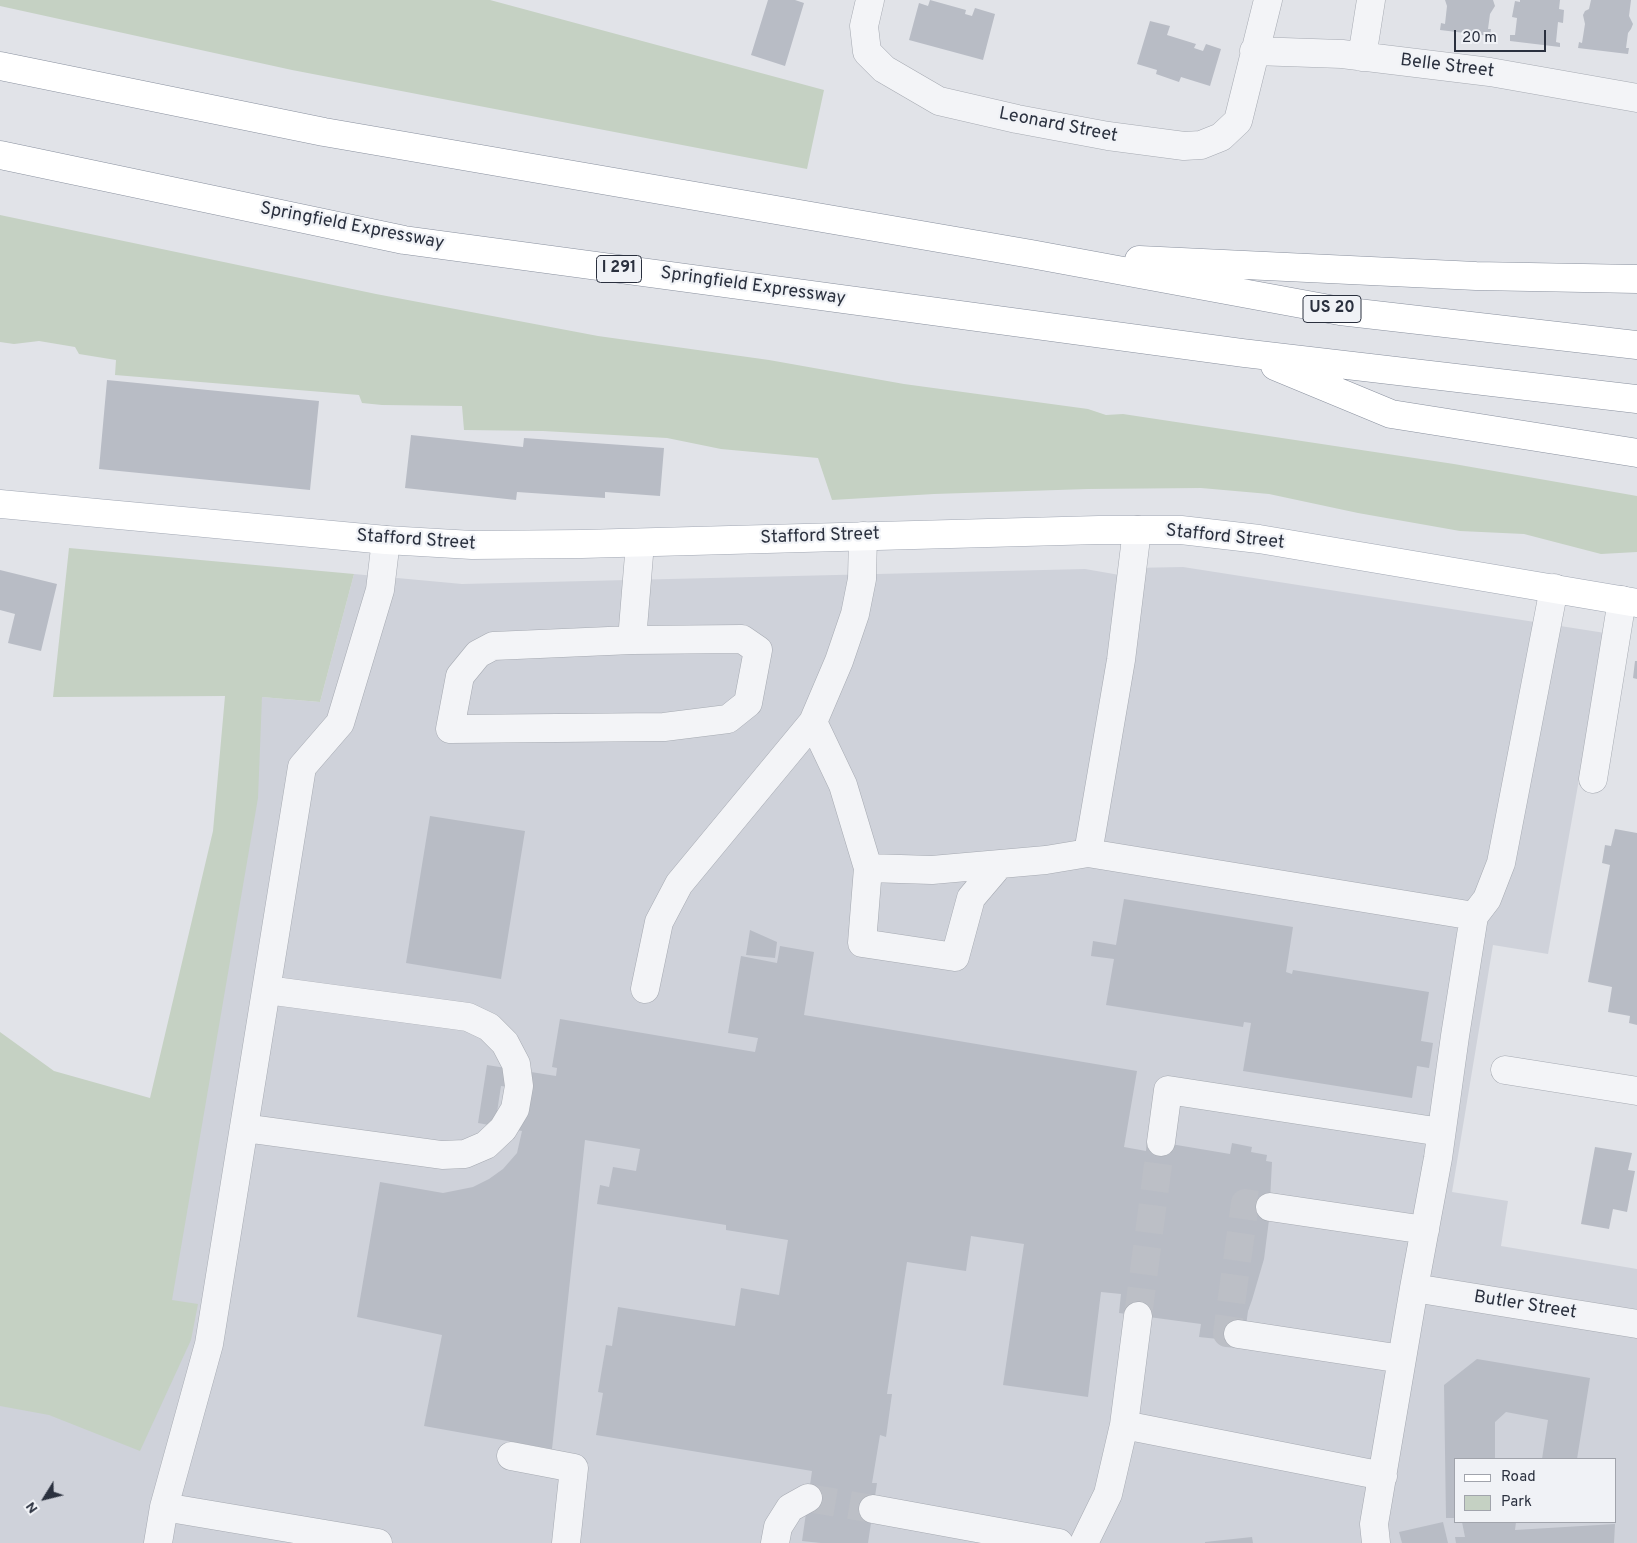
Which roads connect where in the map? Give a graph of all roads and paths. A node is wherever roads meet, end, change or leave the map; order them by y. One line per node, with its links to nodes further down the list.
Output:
1 (870, 0): 4 (street, Leonard Street)
2 (1268, 0): 4 (street, Leonard Street)
3 (1371, 0): 5 (street)
4 (1254, 51): 5 (street, Belle Street)
5 (1362, 57): 7 (street, Belle Street)
6 (0, 66): 9 (main road)
7 (1637, 98)
8 (0, 155): 12 (main road, Springfield Expressway / I 291)
9 (1030, 254): 10 (main road); 11 (main road, US 20)
10 (1637, 280)
11 (1637, 345)
12 (1243, 353): 13 (main road); 14 (main road)
13 (1637, 399)
14 (1637, 453)
15 (0, 504): 18 (main road, Stafford Street)
16 (1137, 530): 17 (main road, Stafford Street); 20 (main road, Stafford Street); 25 (street)
17 (863, 536): 19 (main road, Stafford Street); 23 (street)
18 (386, 540): 19 (main road, Stafford Street); 30 (street)
19 (640, 543): 22 (street)
20 (1554, 588): 21 (main road, Stafford Street); 28 (street)
21 (1630, 602): 24 (street)
22 (632, 640): 22 (street)
23 (813, 722): 27 (street); 29 (street)
24 (1593, 779)
25 (1088, 853): 26 (street); 28 (street)
26 (999, 865): 27 (street); 27 (street)
27 (868, 868)
28 (1474, 916): 34 (street)
29 (645, 989)
30 (267, 990): 33 (street); 33 (street)
31 (1505, 1070): 32 (street)
32 (1637, 1092)
33 (244, 1128): 47 (street)
34 (1441, 1132): 35 (street); 37 (street)
35 (1161, 1142)
36 (1270, 1206): 37 (street)
37 (1425, 1230): 38 (street)
38 (1414, 1288): 40 (street, Butler Street); 42 (street)
39 (1138, 1316): 43 (street)
40 (1637, 1324)
41 (1238, 1334): 42 (street)
42 (1402, 1359): 45 (street)
43 (1124, 1425): 45 (street); 54 (street)
44 (511, 1456): 51 (street)
45 (1383, 1476): 55 (street)
46 (808, 1498): 52 (street)
47 (164, 1507): 49 (street); 50 (street)
48 (874, 1509): 53 (street)
49 (158, 1543)
50 (378, 1543)
51 (566, 1543)
52 (775, 1543)
53 (1059, 1543)
54 (1084, 1543)
55 (1376, 1543)

